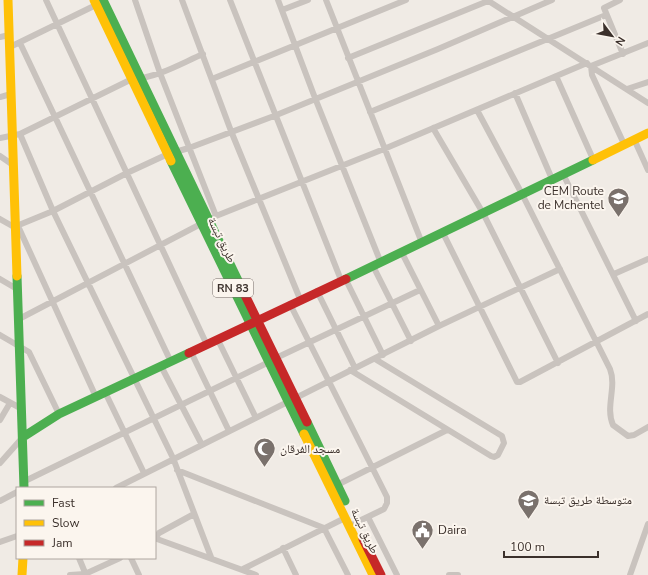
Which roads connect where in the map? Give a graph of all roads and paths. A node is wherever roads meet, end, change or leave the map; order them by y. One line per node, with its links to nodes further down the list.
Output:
1 (8, 0): 21 (street)
2 (46, 0): 19 (street)
3 (134, 0): 32 (street)
4 (182, 0): 27 (street)
5 (230, 0): 30 (street)
6 (278, 0): 16 (street)
7 (308, 0): 16 (street)
8 (326, 0): 20 (street)
9 (406, 0): 20 (street)
10 (488, 0): 18 (street); 29 (street)
11 (534, 0): 15 (street)
12 (552, 0): 15 (street)
13 (620, 0): 17 (street)
14 (101, 1): 19 (street); 34 (street, طريق تبسة / RN 83)
15 (539, 6): 18 (street)
16 (282, 10): 26 (street)
17 (606, 14): 22 (street); 28 (street)
18 (514, 17): 22 (street); 36 (street)
19 (57, 24): 23 (street); 43 (street)
20 (336, 29): 26 (street); 29 (street)
21 (5, 36): 25 (street)
22 (549, 38): 31 (street); 46 (street)
23 (20, 42): 25 (street); 47 (street)
24 (648, 43): 28 (street)
25 (10, 46): 40 (street)
26 (295, 46): 30 (street); 42 (street)
27 (202, 54): 32 (street); 35 (street)
28 (623, 54): 31 (street)
29 (348, 58): 36 (street)
30 (254, 62): 35 (street); 48 (street)
31 (589, 64): 33 (street); 38 (street); 55 (street)
32 (160, 73): 34 (street); 56 (street)
33 (556, 76): 39 (street); 60 (street)
34 (137, 79): 43 (street); 58 (street, طريق تبسة / RN 83)
35 (212, 79): 50 (street)
36 (357, 81): 42 (street); 46 (street)
37 (648, 82): 38 (street)
38 (627, 89): 44 (street)
39 (515, 93): 45 (street); 66 (street)
40 (11, 94): 41 (street); 52 (street)
41 (0, 97)
42 (315, 98): 48 (street); 62 (street)
43 (92, 99): 47 (street); 64 (street)
44 (648, 103)
45 (477, 110): 49 (street); 69 (street)
46 (370, 112): 57 (street)
47 (55, 116): 52 (street); 68 (street)
48 (274, 116): 50 (street); 67 (street)
49 (433, 128): 57 (street); 72 (street)
50 (232, 131): 56 (street); 70 (street)
51 (648, 133): 54 (street)
52 (16, 135): 53 (street); 61 (street); 71 (street)
53 (0, 138)
54 (634, 139): 55 (street); 63 (street)
55 (624, 144): 60 (street)
56 (190, 148): 58 (street); 74 (street)
57 (384, 149): 62 (street); 77 (street)
58 (172, 153): 64 (street); 74 (street, طريق تبسة / RN 83)
59 (0, 156): 61 (street)
60 (593, 159): 65 (street)
61 (13, 165): 75 (street)
62 (342, 166): 67 (street); 82 (street)
63 (648, 170)
64 (127, 173): 68 (street); 78 (street)
65 (563, 174): 66 (street); 84 (street)
66 (552, 179): 69 (street)
67 (301, 183): 70 (street); 86 (street)
68 (90, 192): 71 (street); 81 (street)
69 (522, 194): 72 (street); 83 (street)
70 (259, 200): 74 (street); 92 (street)
71 (53, 211): 75 (street); 87 (street)
72 (483, 213): 76 (street); 88 (street)
73 (0, 219): 75 (street)
74 (209, 221): 78 (street); 101 (street, طريق تبسة / RN 83)
75 (16, 227): 89 (street); 93 (street)
76 (443, 233): 77 (street); 96 (street)
77 (422, 243): 79 (street)
78 (162, 246): 81 (street); 109 (street)
79 (402, 253): 82 (street); 90 (street)
80 (648, 259): 84 (street)
81 (124, 264): 87 (street); 115 (street)
82 (377, 264): 86 (street); 94 (street)
83 (560, 269): 88 (street); 108 (street)
84 (614, 274): 100 (street)
85 (0, 279): 89 (street)
86 (343, 279): 91 (street); 98 (street)
87 (89, 283): 93 (street); 120 (street)
88 (521, 288): 96 (street); 116 (street)
89 (17, 289): 99 (street)
90 (420, 290): 94 (street); 102 (street)
91 (317, 291): 92 (street); 103 (street)
92 (300, 299): 95 (street)
93 (52, 302): 99 (street); 125 (street)
94 (392, 303): 98 (street); 106 (street)
95 (290, 304): 101 (street); 107 (street)
96 (479, 307): 102 (street); 116 (street)
97 (648, 314): 100 (street)
98 (364, 316): 103 (street); 112 (street)
99 (18, 319): 110 (street)
100 (636, 321): 108 (street)
101 (254, 322): 105 (street); 114 (street, طريق تبسة / RN 83)
102 (439, 326): 106 (street)
103 (336, 330): 107 (street); 118 (street)
104 (0, 335): 110 (street)
105 (218, 340): 109 (street); 119 (street)
106 (412, 340): 112 (street)
107 (309, 343): 114 (street); 121 (street)
108 (596, 343): 116 (street); 134 (street)
109 (208, 345): 111 (street)
110 (20, 346): 129 (street); 130 (street)
111 (191, 352): 115 (street); 122 (street)
112 (383, 355): 113 (street)
113 (376, 358): 118 (street); 135 (street)
114 (273, 360): 119 (street); 126 (street, طريق تبسة / RN 83)
115 (171, 362): 117 (street)
116 (558, 363)
117 (161, 366): 120 (street); 128 (street)
118 (353, 369): 121 (street); 135 (street)
119 (237, 378): 122 (street); 132 (street)
120 (134, 379): 123 (street); 131 (street)
121 (329, 381): 126 (street); 143 (street)
122 (209, 391): 128 (street); 137 (street)
123 (105, 392): 125 (street); 136 (street)
124 (0, 397): 127 (street)
125 (96, 397): 130 (street)
126 (291, 400): 132 (street); 146 (street, طريق تبسة / RN 83); 153 (street, طريق تبسة / RN 83)
127 (10, 403): 129 (street); 133 (street)
128 (181, 405): 131 (street); 139 (street)
129 (22, 409): 138 (street)
130 (59, 414): 138 (street)
131 (153, 418): 136 (street); 141 (street)
132 (256, 418): 137 (street)
133 (0, 420)
134 (648, 427)
135 (447, 430): 143 (street)
136 (124, 432): 145 (street); 147 (street)
137 (229, 432): 139 (street)
138 (23, 437): 140 (street); 147 (street)
139 (202, 445): 141 (street)
140 (2, 455): 142 (street)
141 (173, 458): 144 (street); 145 (street)
142 (0, 463)
143 (372, 468): 146 (street); 152 (street)
144 (177, 470): 151 (street); 156 (street)
145 (144, 473): 148 (street)
146 (337, 485): 154 (street, طريق تبسة / RN 83)
147 (24, 486)
148 (118, 487)
149 (16, 493): 150 (street)
150 (0, 501)
151 (194, 514): 160 (street); 160 (street)
152 (368, 517): 154 (street); 175 (street)
153 (345, 518): 156 (street); 173 (street, طريق تبسة / RN 83)
154 (355, 523): 174 (street, طريق تبسة / RN 83)
155 (648, 524): 178 (street)
156 (324, 528): 159 (street); 172 (street)
157 (16, 536): 158 (street)
158 (0, 542)
159 (282, 548): 165 (street); 171 (street)
160 (211, 557): 165 (street)
161 (23, 559): 167 (street)
162 (79, 559): 166 (street)
163 (118, 559): 166 (street)
164 (131, 559): 169 (street)
165 (243, 569): 170 (street)
166 (85, 574): 168 (street)
167 (22, 575)
168 (70, 575)
169 (139, 575)
170 (256, 575)
171 (296, 575)
172 (348, 575)
173 (373, 575)
174 (381, 575)
175 (397, 575)
176 (449, 575): 177 (street)
177 (458, 575)
178 (630, 575)

